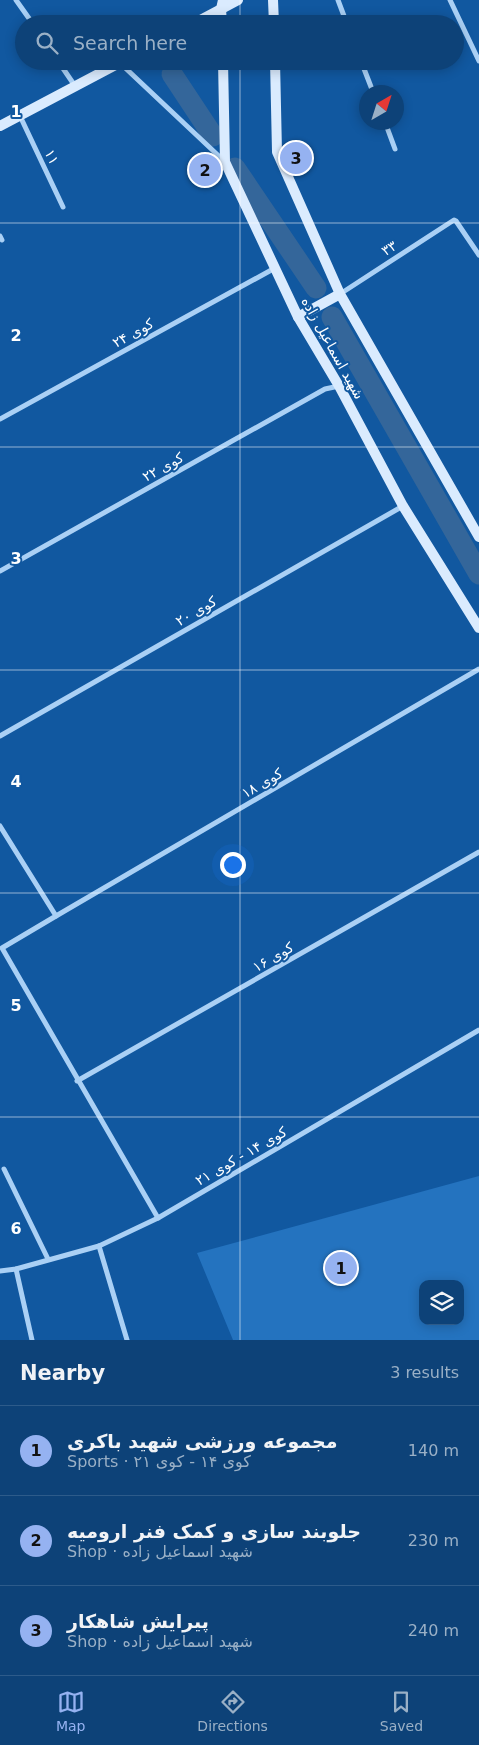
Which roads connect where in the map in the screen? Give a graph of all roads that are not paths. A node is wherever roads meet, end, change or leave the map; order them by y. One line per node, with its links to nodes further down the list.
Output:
1 (16, 0): 7 (street)
2 (238, 0): 6 (street)
3 (273, 0): 9 (street)
4 (338, 0): 10 (street)
5 (450, 0): 11 (street)
6 (222, 5): 8 (street)
7 (27, 15)
8 (207, 15)
9 (274, 15)
10 (344, 15)
11 (457, 15)
12 (464, 29): 13 (street)
13 (479, 61)
14 (64, 70): 21 (street)
15 (106, 70): 21 (street)
16 (129, 70): 26 (street)
17 (223, 70): 26 (street, شهید اسماعیل زاده)
18 (275, 70): 30 (street)
19 (364, 70): 20 (street)
20 (370, 85)
21 (75, 86): 22 (street)
22 (20, 116): 23 (street); 27 (street, ۱۱)
23 (0, 126)
24 (387, 130): 25 (street)
25 (394, 149)
26 (226, 162): 29 (street, شهید اسماعیل زاده)
27 (63, 207)
28 (479, 255): 30 (street, ۳۳)
29 (276, 267): 31 (street, شهید اسماعیل زاده); 33 (street, کوی ۲۴)
30 (340, 294): 31 (street); 35 (street)
31 (298, 316): 32 (street, شهید اسماعیل زاده)
32 (339, 386): 34 (street, شهید اسماعیل زاده); 36 (street, کوی ۲۲)
33 (0, 419)
34 (403, 506): 37 (street, شهید اسماعیل زاده); 39 (street, کوی ۲۰)
35 (479, 537)
36 (0, 571)
37 (479, 628)
38 (479, 669): 42 (street, کوی ۱۸)
39 (0, 736)
40 (0, 826): 42 (street)
41 (479, 852): 44 (street, کوی ۱۶)
42 (56, 916): 44 (street, کوی ۱۸)
43 (479, 1030): 46 (street, کوی ۱۴ - کوی ۲۱)
44 (77, 1081): 46 (street)
45 (4, 1169): 48 (street)
46 (158, 1218): 47 (street, کوی ۱۴ - کوی ۲۱)
47 (98, 1246): 48 (street, کوی ۱۴ - کوی ۲۱); 52 (street)
48 (48, 1259): 49 (street, کوی ۱۴ - کوی ۲۱)
49 (16, 1268): 50 (street, کوی ۱۴ - کوی ۲۱); 51 (street)
50 (0, 1271)
51 (32, 1340)
52 (127, 1340)

